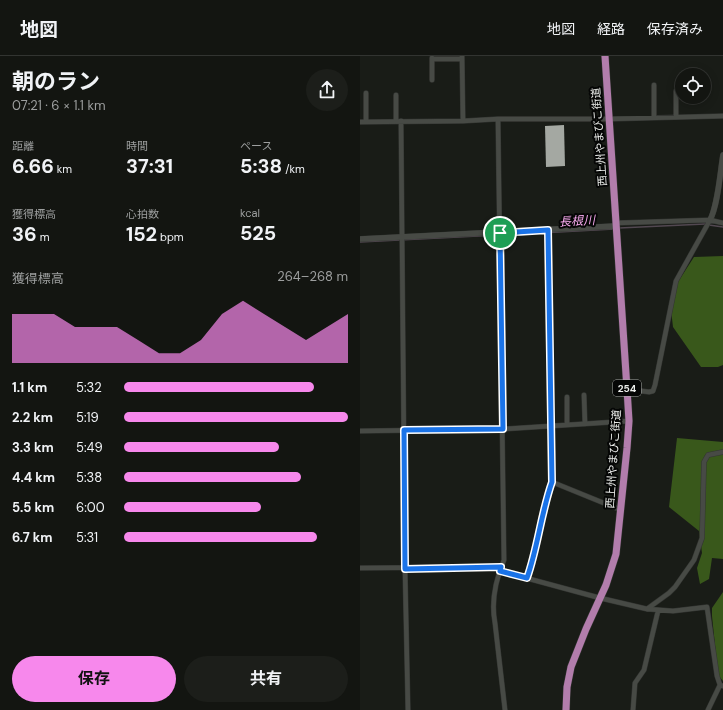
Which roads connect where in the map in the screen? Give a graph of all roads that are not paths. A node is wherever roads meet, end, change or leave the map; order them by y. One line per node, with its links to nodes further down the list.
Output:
1 (605, 56): 12 (highway, 西上州やまびこ街道 / 254)
2 (432, 58): 3 (street); 4 (street)
3 (462, 58): 15 (street)
4 (432, 80)
5 (654, 85): 10 (street)
6 (366, 93): 17 (street)
7 (396, 95): 14 (street)
8 (676, 104): 11 (street)
9 (723, 116): 11 (street)
10 (654, 117): 11 (street); 12 (street)
11 (676, 117)
12 (609, 118): 13 (street); 23 (highway, 西上州やまびこ街道 / 254)
13 (498, 119): 15 (street); 25 (street)
14 (398, 121): 15 (street); 17 (street); 26 (street)
15 (463, 121)
16 (360, 122): 17 (street)
17 (366, 122)
18 (723, 155): 20 (street)
19 (723, 185): 20 (street)
20 (718, 189): 21 (street)
21 (710, 220): 22 (street); 23 (street); 28 (street)
22 (723, 223)
23 (616, 225): 24 (street); 28 (highway, 西上州やまびこ街道 / 254)
24 (548, 230): 25 (street); 34 (street)
25 (500, 233): 26 (street); 35 (street)
26 (402, 237): 27 (street); 36 (street)
27 (360, 239)
28 (628, 389): 31 (highway, 西上州やまびこ街道 / 254)
29 (584, 395): 32 (street)
30 (567, 396): 33 (street)
31 (629, 421): 32 (street); 40 (highway, 西上州やまびこ街道 / 254)
32 (585, 424): 33 (street)
33 (568, 425): 34 (street)
34 (552, 426): 35 (street); 39 (street)
35 (503, 429): 36 (street); 43 (street)
36 (404, 430): 37 (street); 42 (street)
37 (360, 431)
38 (723, 452): 46 (street)
39 (552, 482): 40 (street); 44 (street)
40 (621, 510): 45 (highway, 西上州やまびこ街道 / 254)
41 (360, 568): 42 (street)
42 (405, 569): 43 (street); 49 (street)
43 (501, 569): 44 (street); 50 (street)
44 (527, 578): 45 (street)
45 (600, 598): 46 (street); 51 (highway, 西上州やまびこ街道 / 254)
46 (647, 609): 47 (street)
47 (658, 611): 48 (street); 52 (street)
48 (722, 686): 53 (street)
49 (408, 710)
50 (505, 710)
51 (566, 710)
52 (633, 710)
53 (708, 710)

